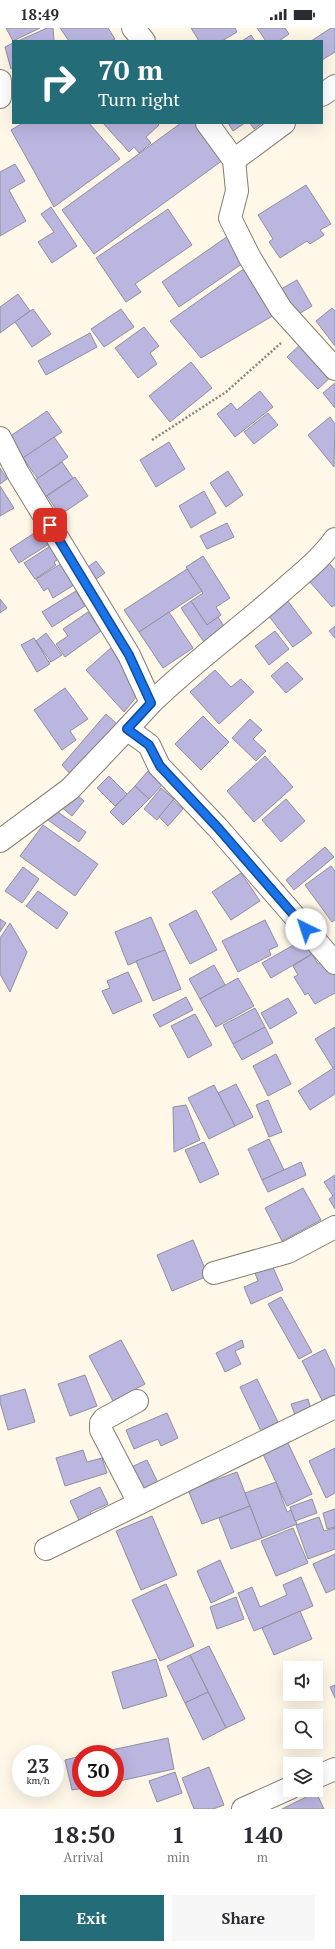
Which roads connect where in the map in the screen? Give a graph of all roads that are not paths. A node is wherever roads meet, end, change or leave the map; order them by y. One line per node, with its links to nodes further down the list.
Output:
1 (133, 28): 2 (street)
2 (143, 40)
3 (0, 81): 6 (street)
4 (335, 86): 5 (street)
5 (323, 94)
6 (0, 96)
7 (208, 124): 9 (street)
8 (283, 124): 9 (street)
9 (234, 160): 10 (street)
10 (335, 369)
11 (0, 438): 13 (street)
12 (335, 539): 13 (street)
13 (151, 703): 14 (street)
14 (127, 729): 15 (street); 16 (street)
15 (0, 841)
16 (335, 963)
17 (335, 1227): 18 (street)
18 (214, 1273)
19 (137, 1401): 21 (street)
20 (335, 1407): 21 (street)
21 (139, 1503): 22 (street)
22 (46, 1549)
23 (335, 1769): 24 (street)
24 (323, 1774)
25 (283, 1791): 26 (street)
26 (243, 1809)

